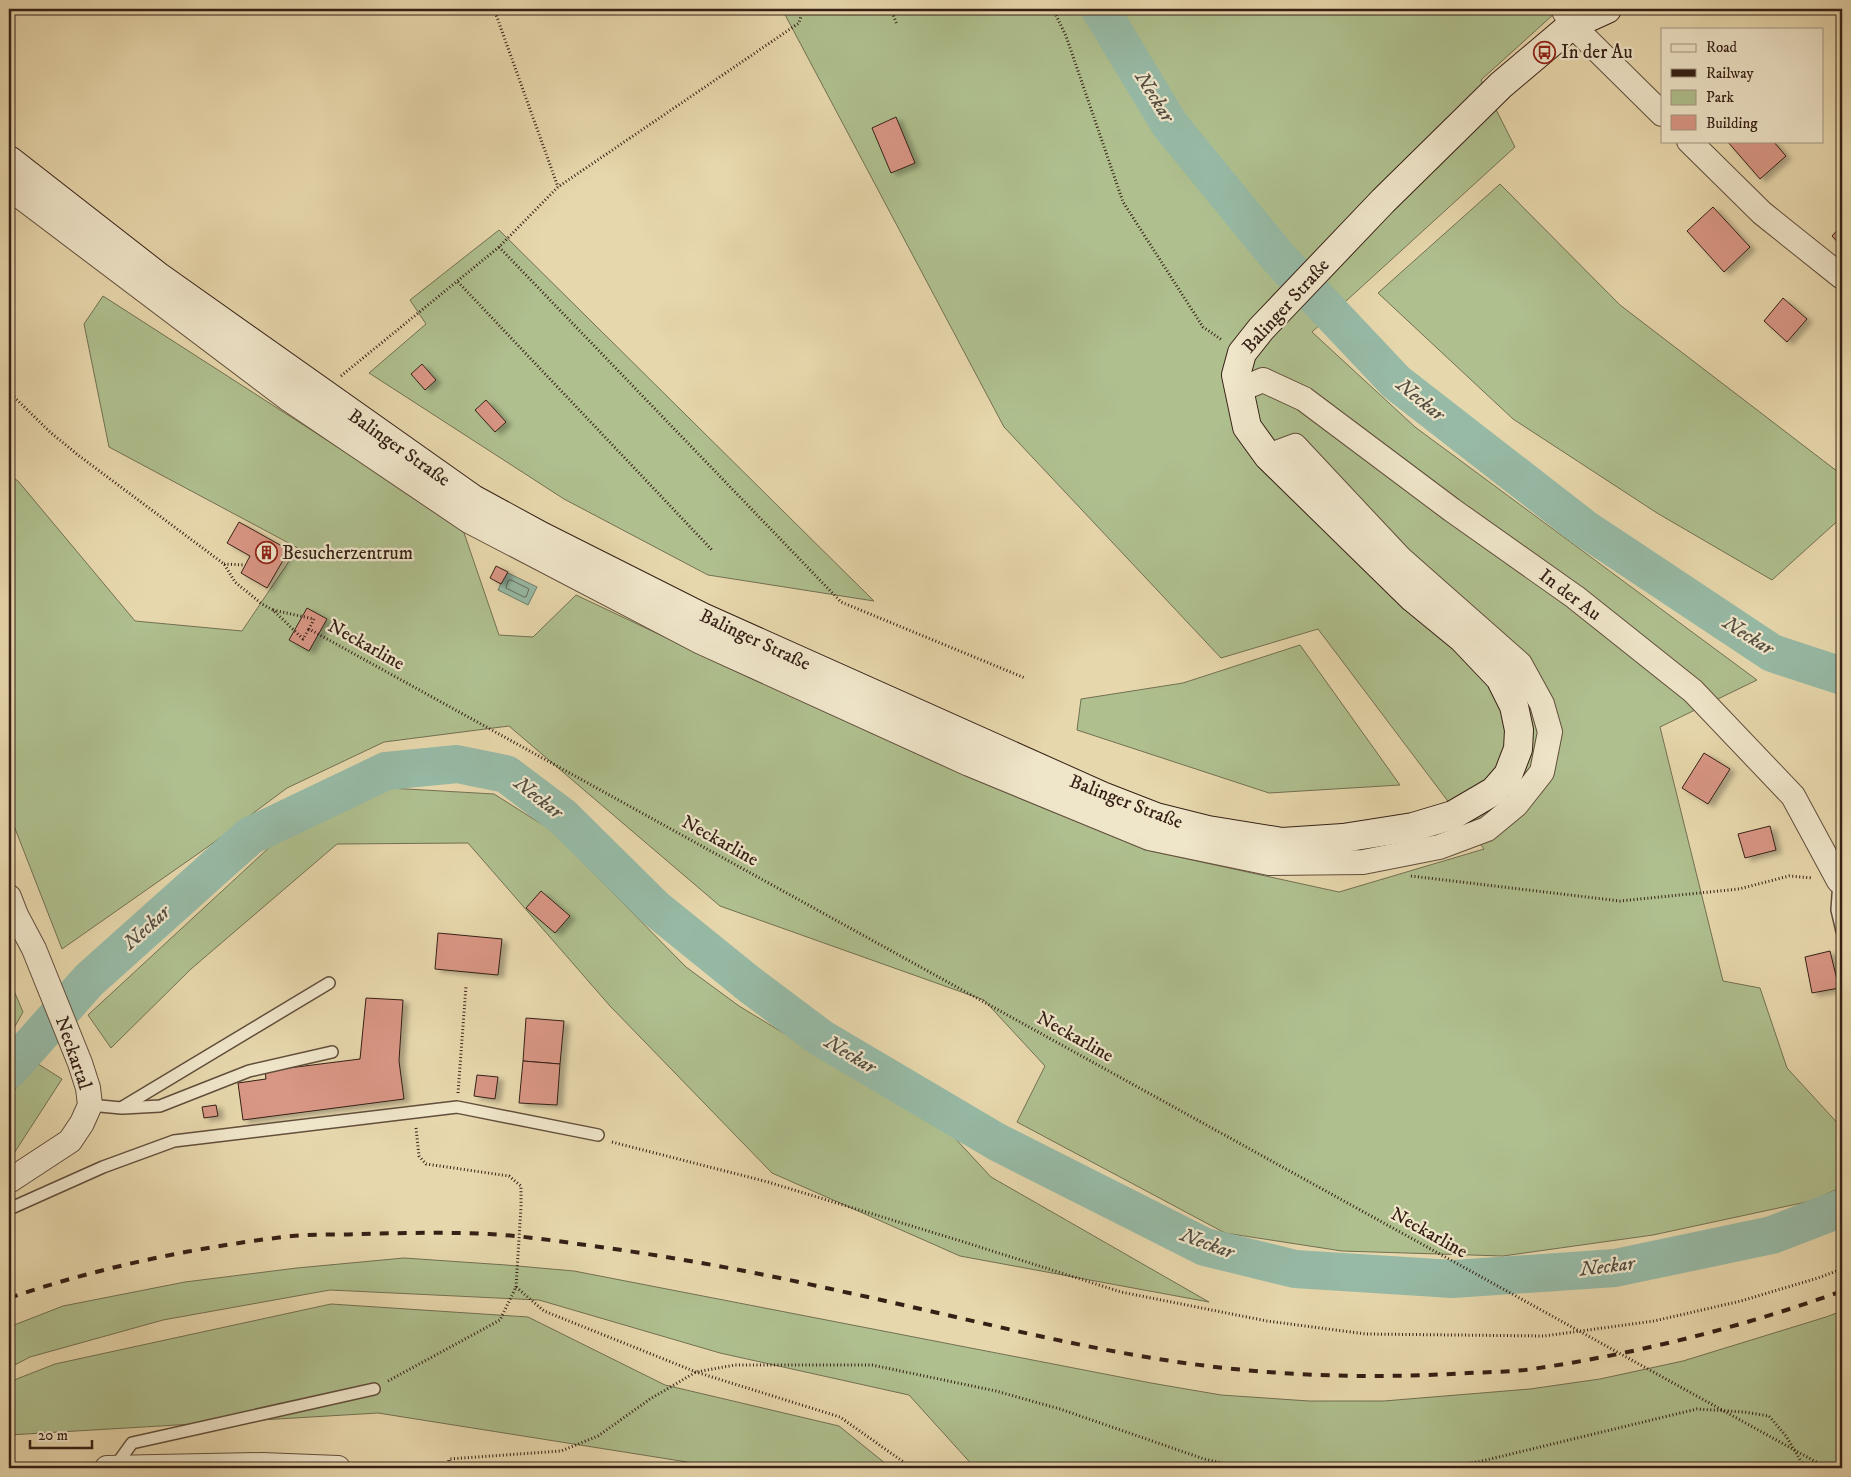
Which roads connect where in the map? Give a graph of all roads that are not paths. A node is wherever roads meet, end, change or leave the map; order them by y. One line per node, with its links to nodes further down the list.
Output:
1 (1607, 9): 2 (main road, Balinger Straße)
2 (1567, 17): 3 (street); 8 (main road, Balinger Straße)
3 (1661, 113)
4 (1690, 142): 7 (street)
5 (9, 160): 9 (main road, Balinger Straße)
6 (9, 188): 9 (street)
7 (1842, 277)
8 (1239, 390): 9 (main road, Balinger Straße); 10 (street, In der Au)
9 (1268, 456)
10 (1840, 881): 12 (lane)
11 (11, 911): 15 (street, Neckartal)
12 (1842, 931)
13 (329, 983): 16 (lane)
14 (332, 1052): 16 (lane)
15 (90, 1105): 16 (lane); 18 (street, Neckartal)
16 (121, 1108)
17 (598, 1135): 19 (lane)
18 (9, 1181)
19 (9, 1209)
20 (374, 1388): 22 (lane)
21 (106, 1468): 22 (street)
22 (114, 1468): 23 (street)
23 (338, 1468)

